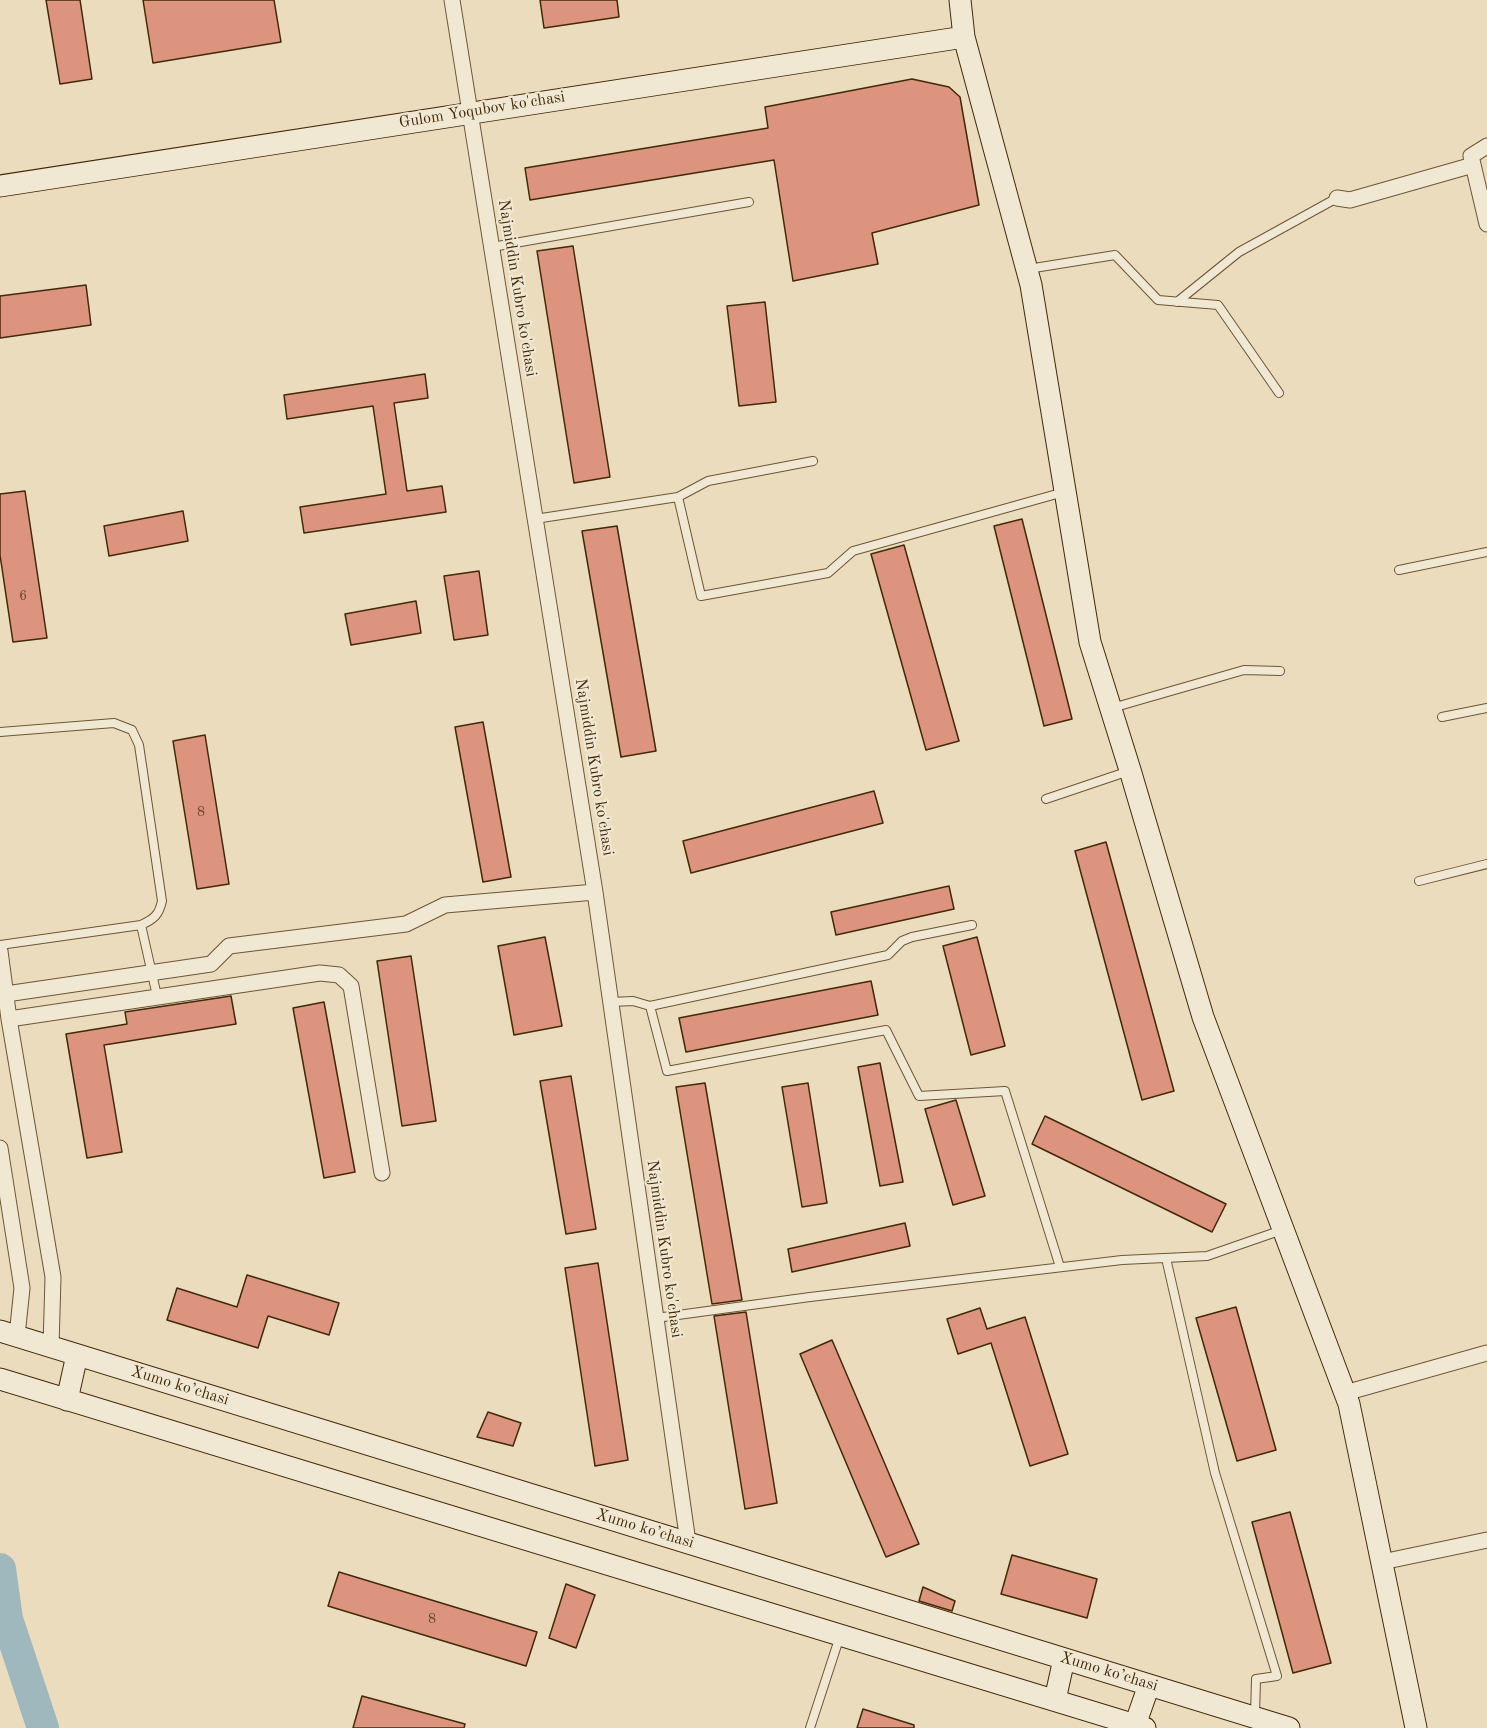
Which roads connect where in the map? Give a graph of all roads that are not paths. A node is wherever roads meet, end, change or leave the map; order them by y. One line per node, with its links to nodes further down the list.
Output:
1 (452, 0): 4 (street, Najmiddin Kubro ko'chasi)
2 (960, 0): 3 (street)
3 (964, 37): 4 (street, Gulom Yoqubov ko'chasi); 12 (street)
4 (470, 112): 7 (street, Gulom Yoqubov ko'chasi); 11 (street, Najmiddin Kubro ko'chasi)
5 (1487, 146): 6 (street)
6 (1473, 165): 8 (street); 10 (street)
7 (0, 186)
8 (1337, 198): 13 (lane)
9 (749, 202): 11 (lane)
10 (1487, 224)
11 (492, 247): 18 (street, Najmiddin Kubro ko'chasi)
12 (1026, 269): 13 (lane); 16 (street)
13 (1177, 302): 14 (lane)
14 (1279, 393)
15 (813, 461): 17 (lane)
16 (1065, 492): 17 (lane); 23 (street)
17 (678, 497): 18 (lane)
18 (535, 519): 30 (street, Najmiddin Kubro ko'chasi)
19 (1487, 552): 20 (lane)
20 (1400, 570)
21 (1280, 671): 23 (lane)
22 (1487, 708): 24 (lane)
23 (1111, 709): 26 (street)
24 (1442, 717)
25 (0, 732): 31 (lane)
26 (1130, 770): 27 (lane); 43 (street)
27 (1046, 799)
28 (1487, 864): 29 (lane)
29 (1419, 881)
30 (595, 892): 35 (street); 38 (street, Najmiddin Kubro ko'chasi)
31 (141, 925): 33 (lane); 35 (lane)
32 (972, 925): 39 (lane)
33 (0, 945)
34 (0, 951): 36 (street)
35 (151, 973): 36 (street); 37 (lane)
36 (6, 994): 40 (street)
37 (157, 996): 40 (street); 42 (street)
38 (611, 1002): 39 (lane); 46 (street, Najmiddin Kubro ko'chasi)
39 (650, 1006): 45 (lane)
40 (9, 1019): 48 (street)
41 (0, 1148): 47 (street)
42 (382, 1173)
43 (1284, 1230): 44 (lane); 52 (street)
44 (1166, 1258): 45 (lane); 61 (lane)
45 (1060, 1267): 46 (lane)
46 (656, 1318): 55 (street, Najmiddin Kubro ko'chasi)
47 (9, 1334): 48 (street, Xumo ko’chasi)
48 (51, 1347): 50 (street, Xumo ko’chasi)
49 (1487, 1353): 52 (street)
50 (77, 1355): 53 (street); 55 (street, Xumo ko’chasi)
51 (0, 1379): 53 (street)
52 (1345, 1393): 56 (street)
53 (68, 1400): 57 (street)
54 (1487, 1540): 56 (street)
55 (688, 1542): 58 (street, Xumo ko’chasi)
56 (1382, 1562): 65 (street)
57 (840, 1635): 60 (street); 63 (lane)
58 (1064, 1659): 59 (street, Xumo ko’chasi); 60 (street)
59 (1149, 1684): 61 (street, Xumo ko’chasi); 62 (street)
60 (1055, 1700): 62 (street)
61 (1255, 1718): 64 (street, Xumo ko’chasi)
62 (1140, 1726)
63 (810, 1728)
64 (1289, 1728)
65 (1416, 1728)

